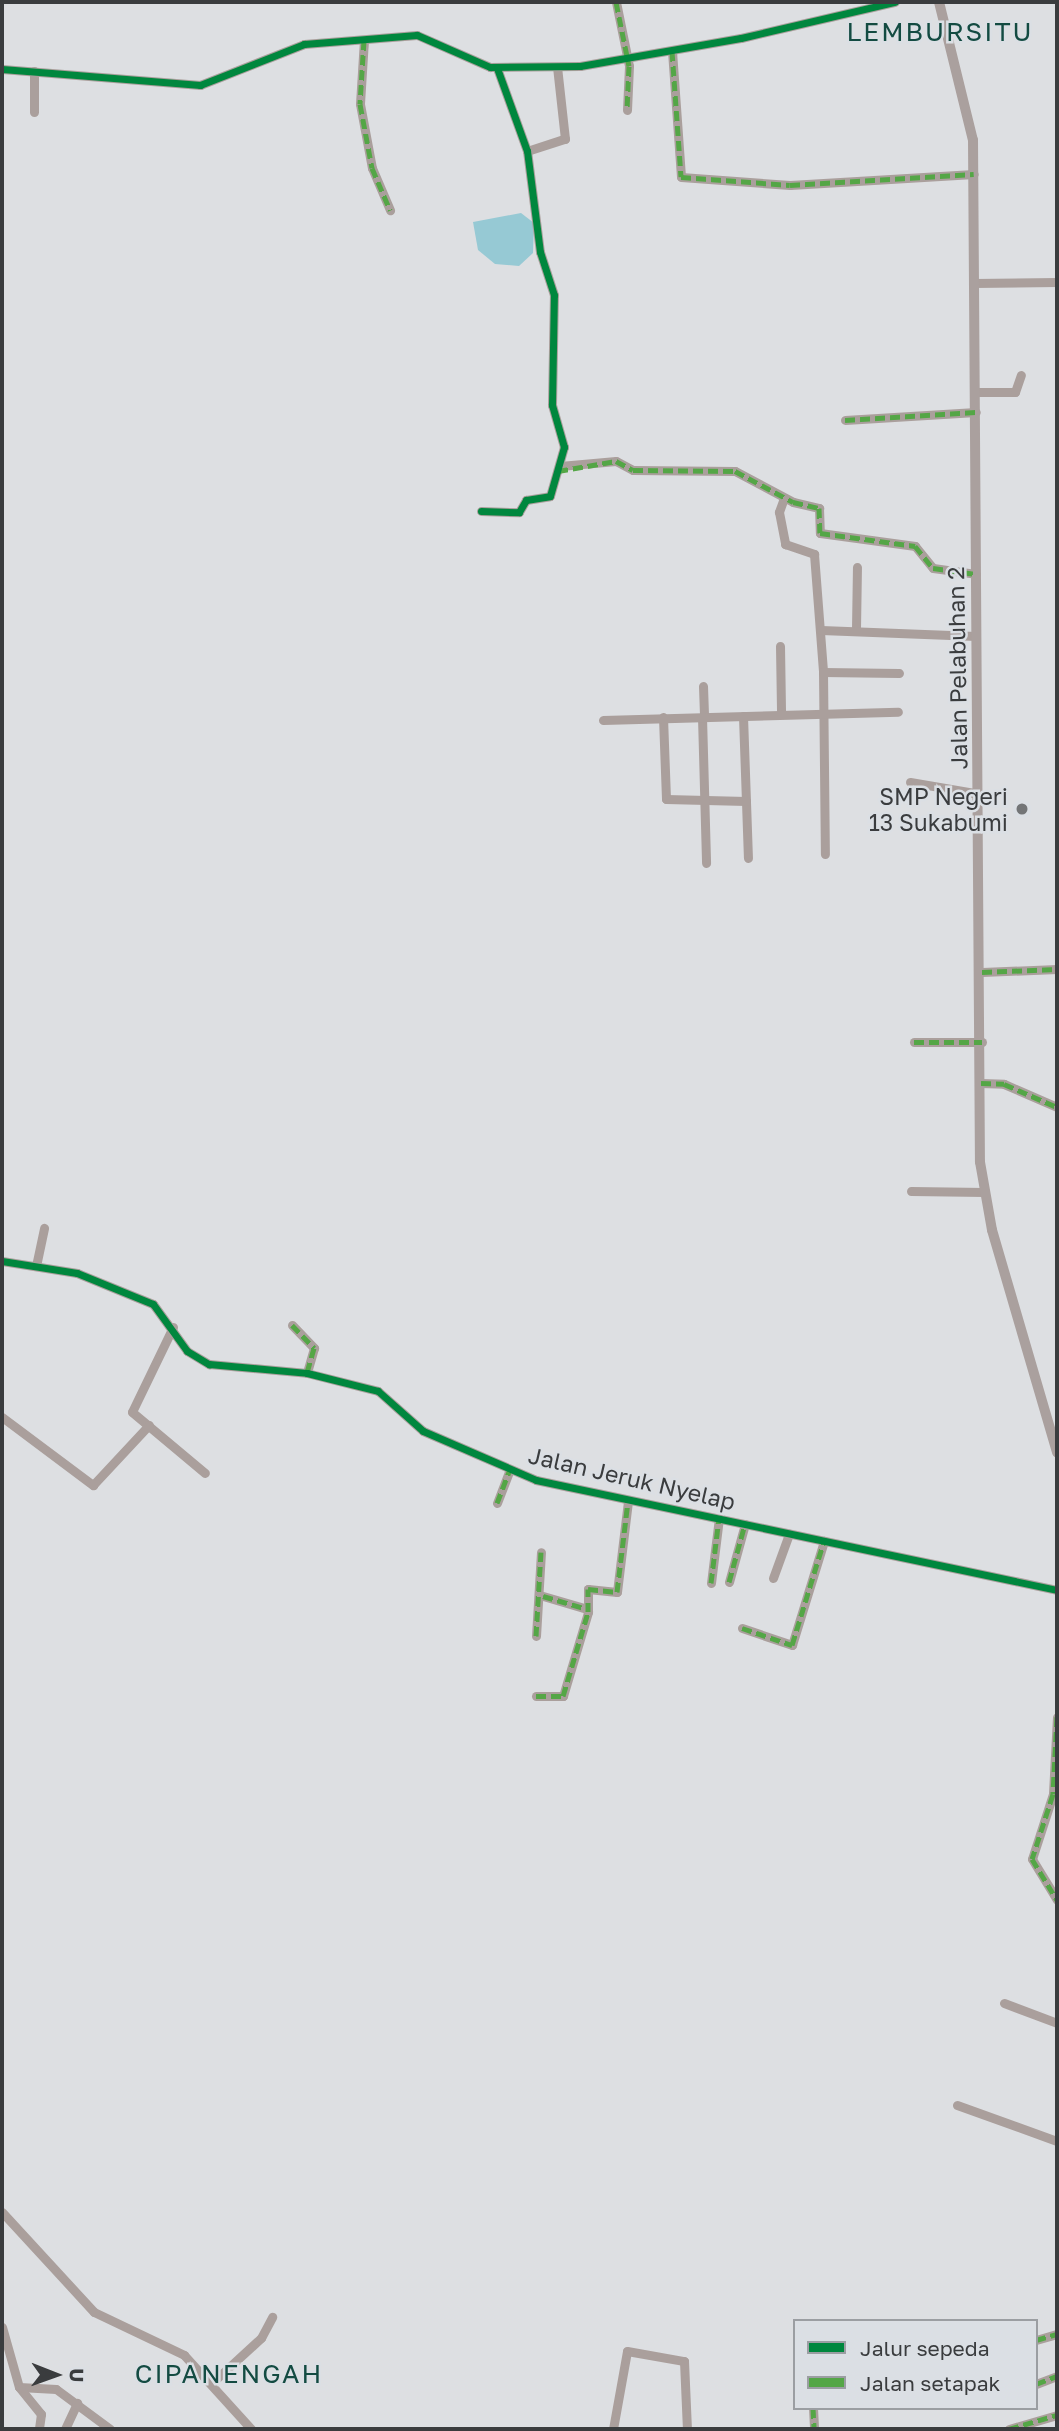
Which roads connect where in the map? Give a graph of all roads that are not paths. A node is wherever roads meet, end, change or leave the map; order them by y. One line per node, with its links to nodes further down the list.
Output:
1 (616, 2): 6 (street)
2 (895, 2): 5 (street)
3 (939, 2): 14 (main road, Jalan Pelabuhan 2)
4 (364, 40): 8 (street); 10 (street); 15 (street)
5 (672, 51): 6 (street); 14 (street)
6 (628, 57): 7 (street); 11 (street)
7 (556, 67): 8 (street); 13 (street)
8 (497, 68): 13 (street)
9 (2, 69): 10 (street)
10 (34, 71): 12 (street)
11 (627, 110)
12 (34, 112)
13 (527, 151): 22 (street)
14 (974, 174): 17 (main road, Jalan Pelabuhan 2)
15 (390, 210)
16 (1057, 282): 17 (street)
17 (974, 283): 19 (main road, Jalan Pelabuhan 2)
18 (1021, 375): 19 (street)
19 (976, 393): 20 (main road, Jalan Pelabuhan 2)
20 (976, 412): 21 (street); 26 (main road, Jalan Pelabuhan 2)
21 (845, 420)
22 (560, 466): 23 (street); 24 (street)
23 (784, 498): 26 (street); 28 (street)
24 (481, 511)
25 (857, 567): 27 (street)
26 (976, 573): 29 (main road, Jalan Pelabuhan 2)
27 (856, 629): 28 (street); 29 (street)
28 (821, 630): 31 (street)
29 (976, 636): 42 (main road, Jalan Pelabuhan 2)
30 (780, 646): 36 (street)
31 (823, 672): 32 (street); 34 (street)
32 (899, 673)
33 (703, 686): 39 (street)
34 (824, 712): 35 (street); 36 (street); 45 (street)
35 (898, 712)
36 (781, 713): 37 (street)
37 (743, 716): 39 (street); 43 (street)
38 (663, 717): 39 (street); 40 (street); 44 (street)
39 (703, 717): 44 (street)
40 (603, 720)
41 (910, 782): 42 (street)
42 (981, 794): 49 (main road, Jalan Pelabuhan 2)
43 (746, 801): 44 (street); 46 (street)
44 (704, 802): 47 (street)
45 (825, 854)
46 (748, 858)
47 (706, 863)
48 (1057, 969): 49 (street)
49 (982, 972): 51 (main road, Jalan Pelabuhan 2)
50 (914, 1042): 51 (street)
51 (982, 1042): 52 (main road, Jalan Pelabuhan 2)
52 (981, 1083): 53 (street); 55 (main road, Jalan Pelabuhan 2)
53 (1057, 1107)
54 (911, 1191): 55 (street)
55 (984, 1192): 64 (main road, Jalan Pelabuhan 2)
56 (44, 1228): 58 (street)
57 (2, 1261): 58 (street, Jalan Jeruk Nyelap)
58 (36, 1266): 60 (street, Jalan Jeruk Nyelap)
59 (292, 1325): 61 (street)
60 (173, 1327): 61 (street, Jalan Jeruk Nyelap); 63 (street)
61 (307, 1373): 65 (street, Jalan Jeruk Nyelap)
62 (2, 1417): 63 (street)
63 (149, 1425): 66 (street)
64 (1057, 1453)
65 (510, 1469): 67 (street, Jalan Jeruk Nyelap); 68 (street)
66 (205, 1473)
67 (628, 1501): 69 (street, Jalan Jeruk Nyelap); 79 (street)
68 (497, 1503)
69 (719, 1518): 70 (street, Jalan Jeruk Nyelap); 76 (street)
70 (745, 1524): 71 (street, Jalan Jeruk Nyelap); 75 (street)
71 (789, 1534): 72 (street, Jalan Jeruk Nyelap); 74 (street)
72 (824, 1541): 77 (street, Jalan Jeruk Nyelap); 80 (street)
73 (541, 1552): 78 (street)
74 (773, 1578)
75 (729, 1582)
76 (711, 1583)
77 (1057, 1590)
78 (543, 1597): 79 (street); 81 (street)
79 (584, 1608): 82 (street)
80 (742, 1628)
81 (537, 1636)
82 (536, 1696)
83 (1057, 1717): 84 (street)
84 (1057, 1900)
85 (1004, 2003): 86 (street)
86 (1057, 2023)
87 (957, 2105): 88 (street)
88 (1057, 2141)
89 (2, 2212): 95 (street)
90 (272, 2317): 95 (street)
91 (2, 2327): 97 (street)
92 (1057, 2334): 93 (street)
93 (1038, 2339)
94 (1057, 2376): 96 (street)
95 (214, 2381): 104 (street)
96 (1038, 2383)
97 (19, 2387): 98 (street); 101 (street)
98 (76, 2403): 102 (street); 103 (street)
99 (813, 2410): 107 (street)
100 (1057, 2415): 108 (street)
101 (39, 2429)
102 (65, 2429)
103 (110, 2429)
104 (251, 2429)
105 (613, 2429): 106 (street)
106 (687, 2429)
107 (814, 2429)
108 (1009, 2429)

